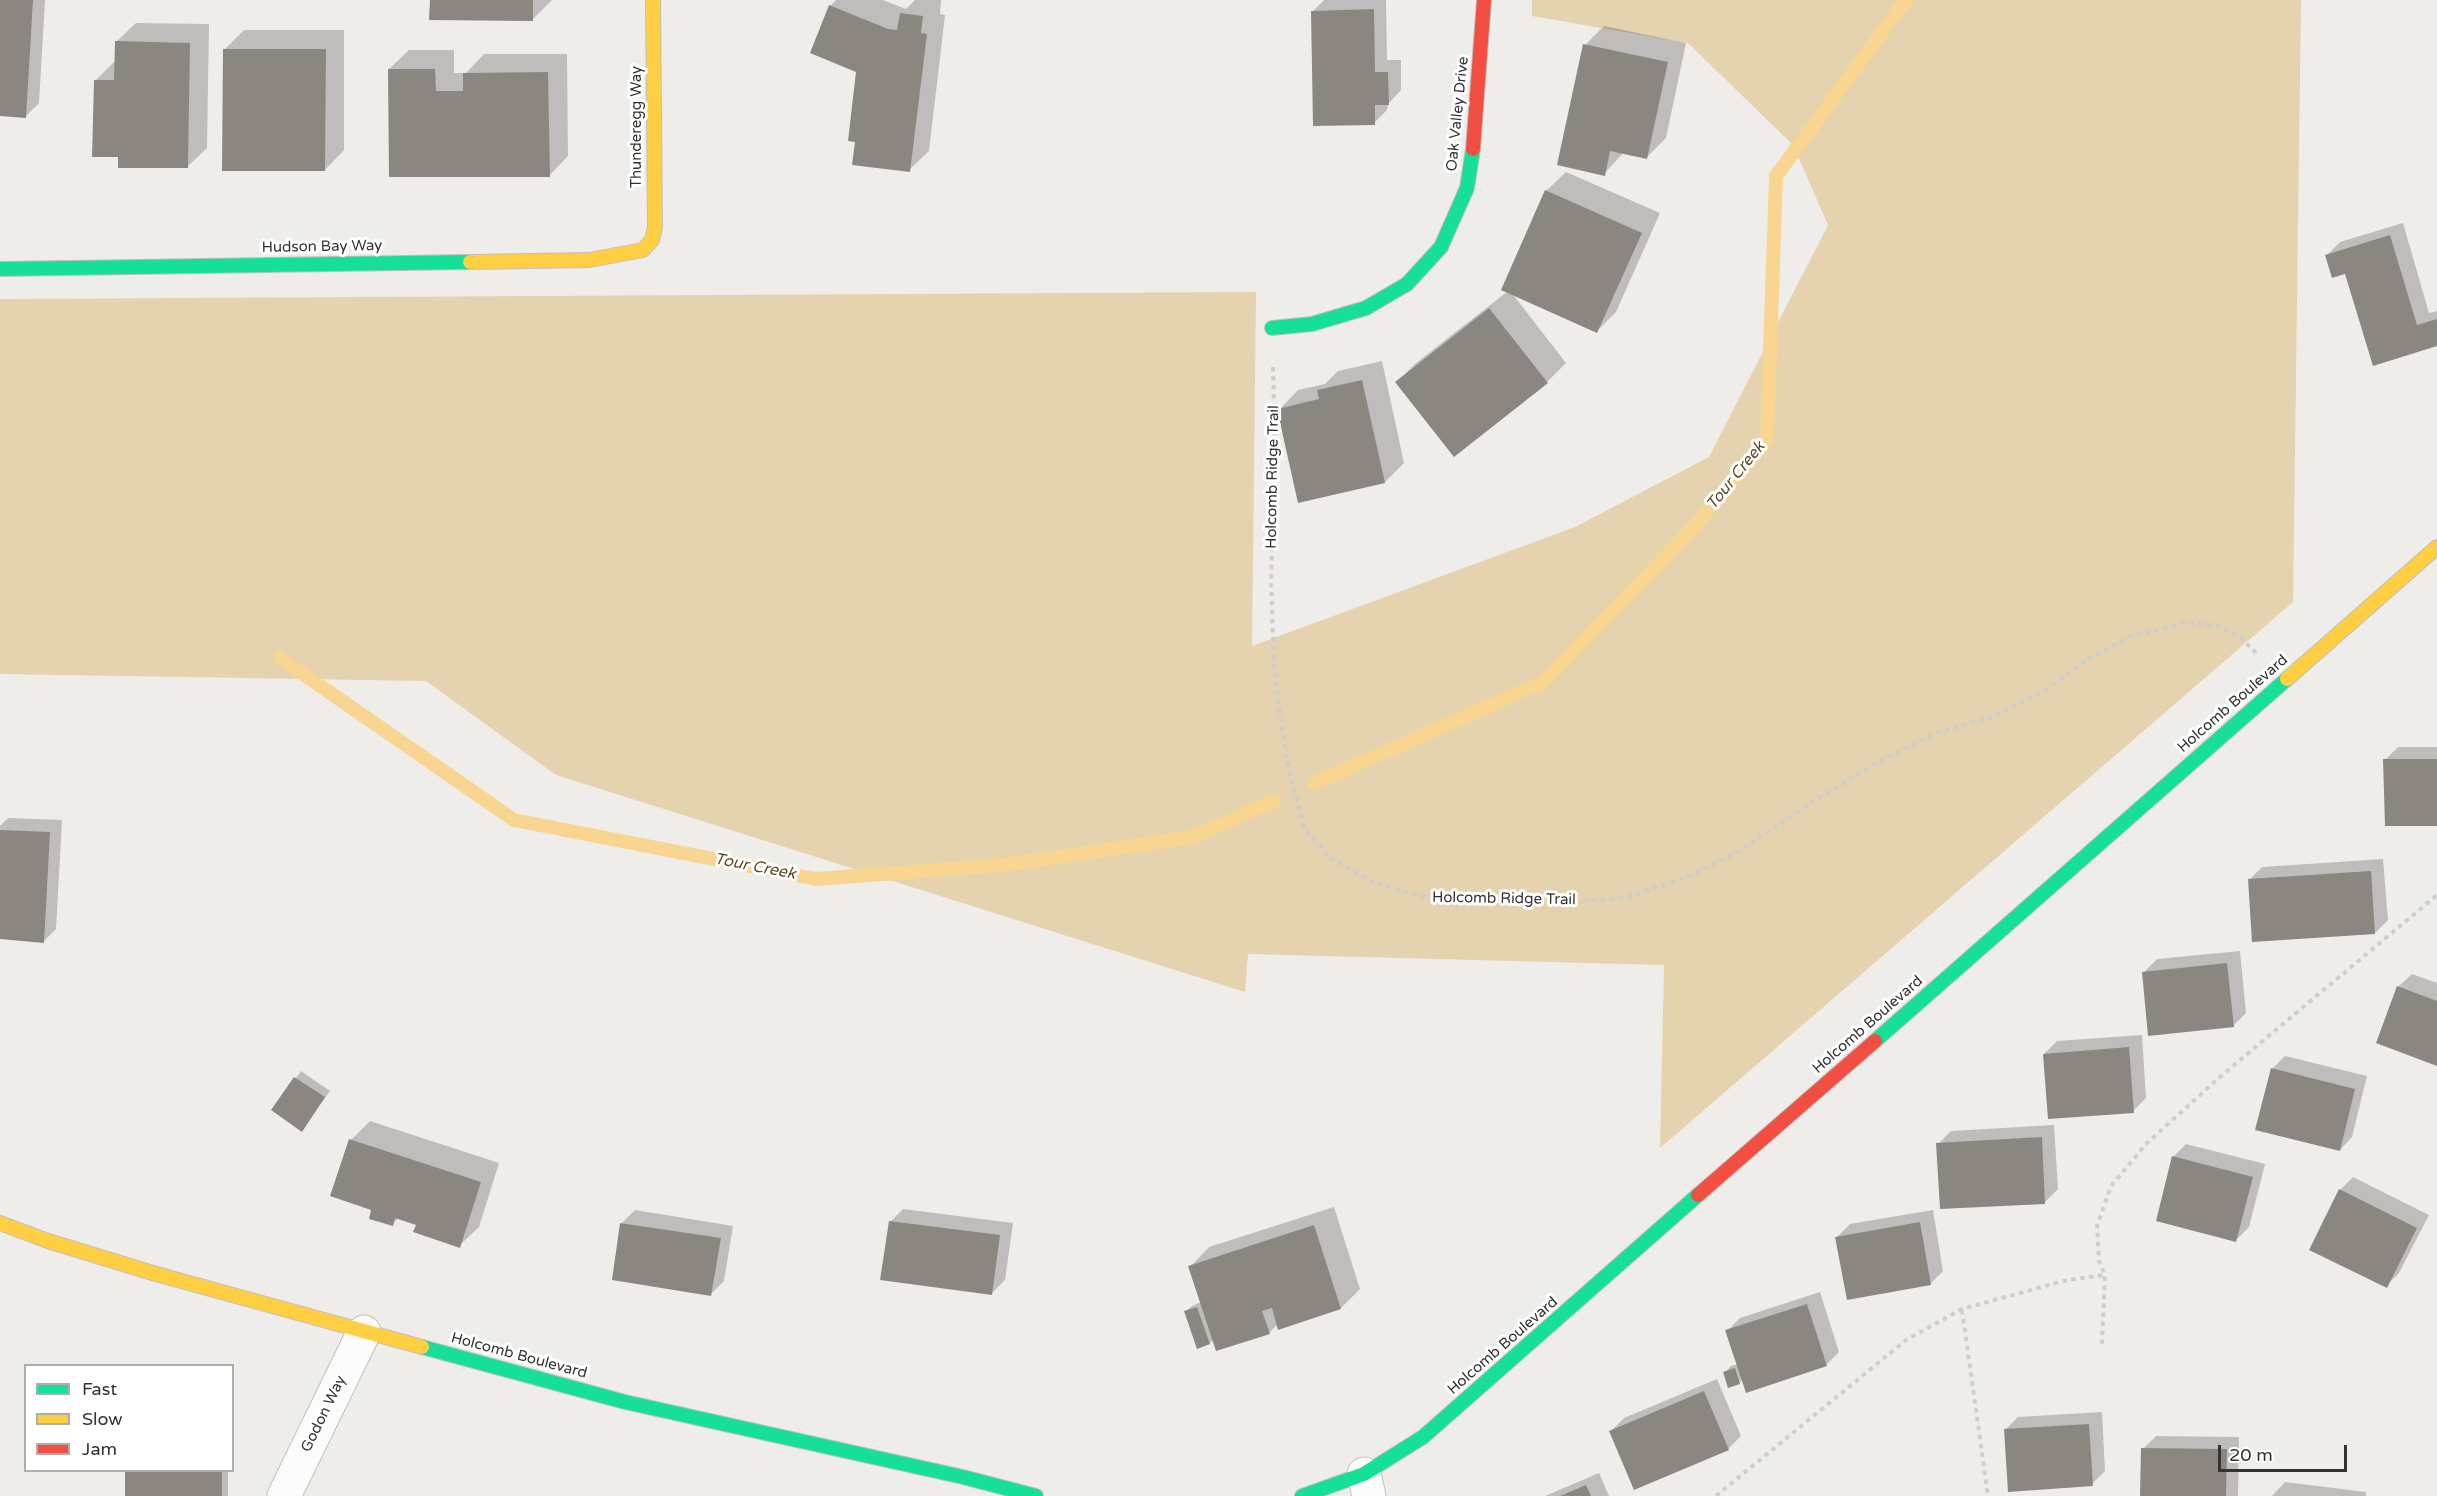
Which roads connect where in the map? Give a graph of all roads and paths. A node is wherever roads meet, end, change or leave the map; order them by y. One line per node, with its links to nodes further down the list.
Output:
1 (653, 0): 3 (street, Thunderegg Way)
2 (1484, 0): 5 (street, Oak Valley Drive)
3 (643, 250): 4 (street, Hudson Bay Way)
4 (0, 268)
5 (1272, 328): 7 (path, Holcomb Ridge Trail)
6 (2437, 548): 7 (street, Holcomb Boulevard)
7 (2284, 681): 14 (street, Holcomb Boulevard)
8 (2437, 895): 10 (path)
9 (0, 1223): 12 (street, Holcomb Boulevard)
10 (2105, 1275): 11 (path); 13 (path)
11 (1962, 1309): 19 (path); 20 (path)
12 (364, 1332): 15 (street, Holcomb Boulevard); 16 (street, Godon Way)
13 (2102, 1344)
14 (1366, 1485): 18 (street, Holcomb Boulevard)
15 (963, 1486): 17 (street, Holcomb Boulevard)
16 (284, 1496)
17 (1036, 1496)
18 (1302, 1496)
19 (1716, 1496)
20 (1988, 1496)

